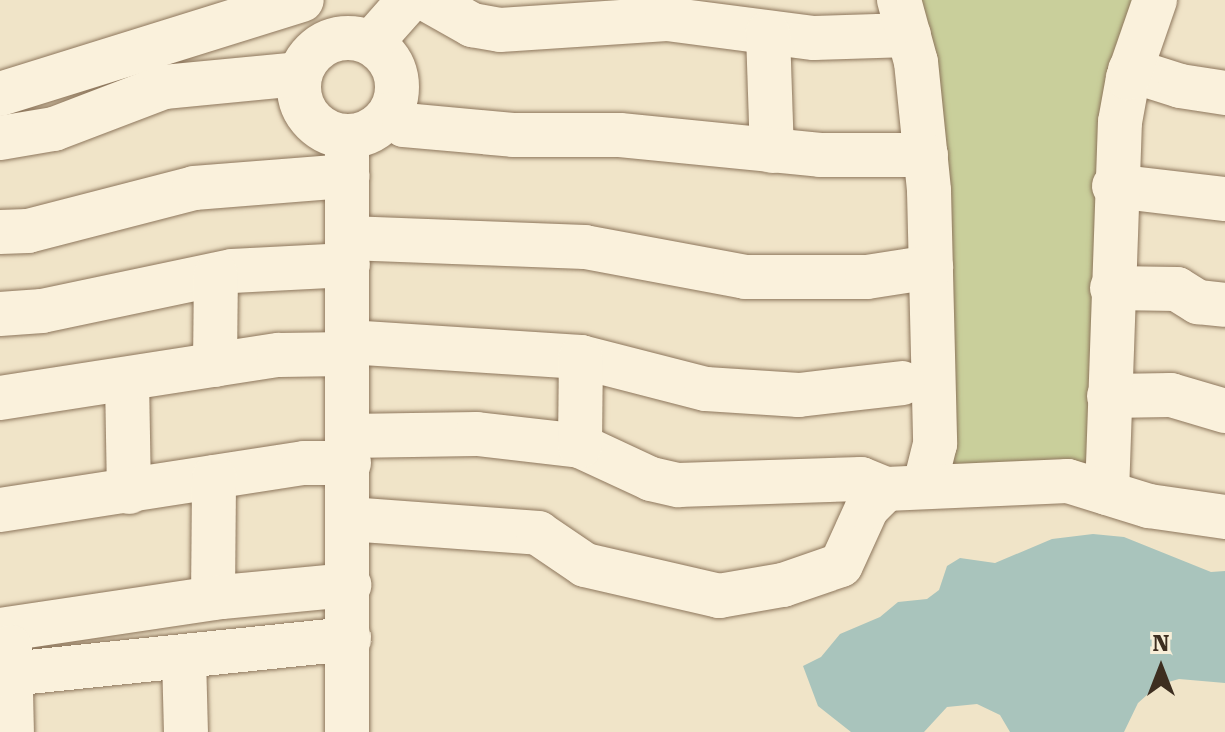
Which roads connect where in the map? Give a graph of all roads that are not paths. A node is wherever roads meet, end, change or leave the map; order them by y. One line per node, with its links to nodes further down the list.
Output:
1 (302, 0): 11 (street)
2 (409, 0): 7 (street)
3 (428, 0): 6 (street)
4 (1155, 0): 8 (street)
5 (904, 18): 6 (street); 15 (street)
6 (768, 33): 14 (street)
7 (371, 43): 9 (street); 12 (street)
8 (1130, 70): 10 (street); 17 (street)
9 (300, 74): 13 (street); 16 (street)
10 (1225, 93)
11 (0, 94)
12 (390, 114): 14 (street); 16 (street)
13 (0, 138)
14 (772, 151): 15 (street)
15 (926, 155): 21 (street)
16 (348, 156): 19 (street); 20 (street)
17 (1114, 186): 18 (street); 23 (street)
18 (1225, 199)
19 (0, 232)
20 (348, 252): 21 (street); 22 (street); 26 (street)
21 (931, 267): 37 (street)
22 (216, 275): 25 (street); 28 (street)
23 (1112, 288): 24 (street); 31 (street)
24 (1225, 305)
25 (0, 314)
26 (348, 348): 27 (street); 28 (street); 35 (street)
27 (581, 357): 30 (street); 34 (street)
28 (215, 365): 29 (street)
29 (127, 379): 32 (street); 38 (street)
30 (902, 383)
31 (1109, 396): 33 (street); 39 (street)
32 (0, 398)
33 (1225, 411)
34 (580, 446): 35 (street); 37 (street)
35 (349, 450): 36 (street); 42 (street)
36 (214, 477): 38 (street); 44 (street)
37 (905, 487): 39 (street); 42 (street)
38 (129, 492): 40 (street)
39 (1107, 493): 41 (street)
40 (0, 510)
41 (1225, 517)
42 (349, 519): 43 (street)
43 (349, 585): 44 (street); 46 (street)
44 (213, 598): 45 (street)
45 (2, 622): 48 (street)
46 (349, 639): 47 (street); 51 (street)
47 (184, 657): 48 (street); 50 (street)
48 (6, 675): 49 (street)
49 (12, 732)
50 (186, 732)
51 (347, 732)

